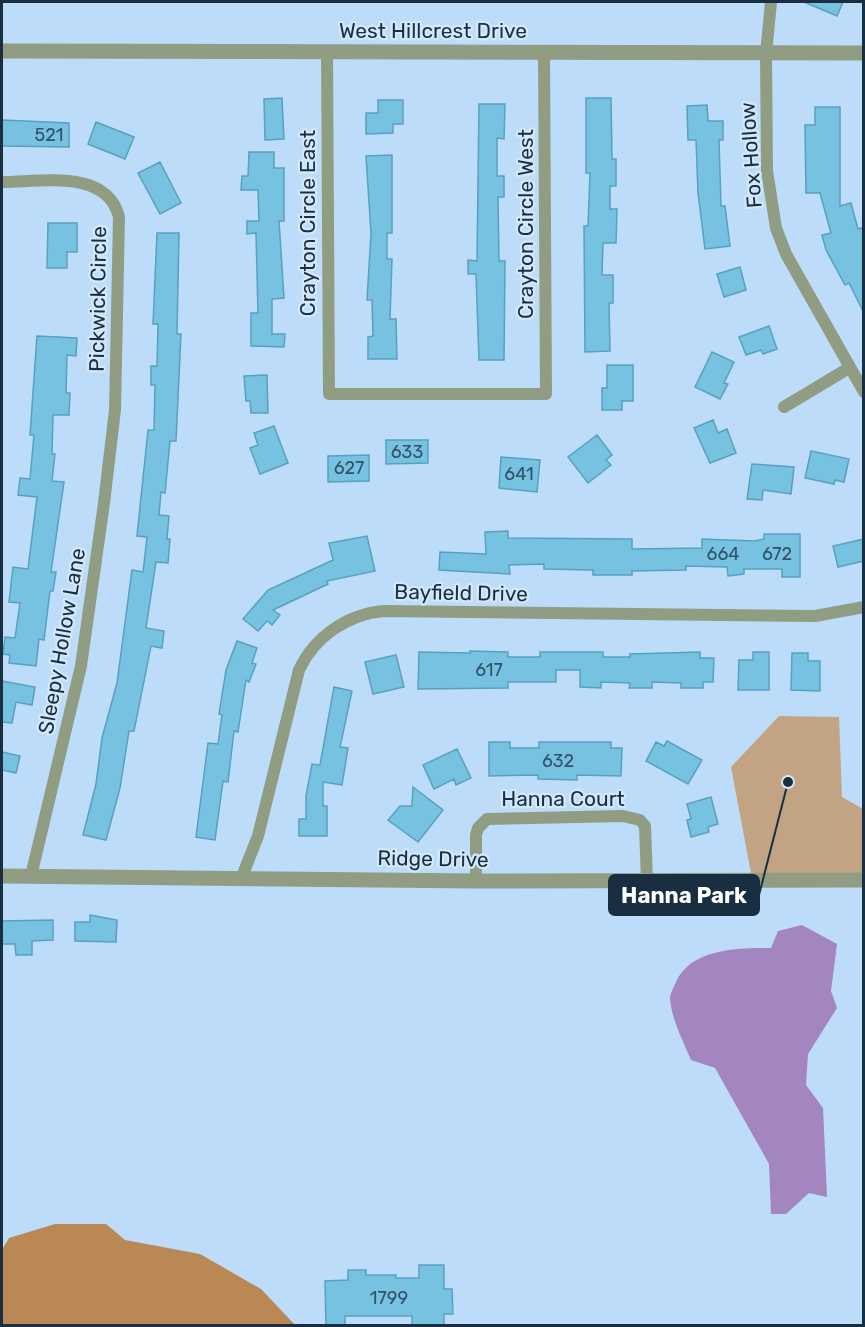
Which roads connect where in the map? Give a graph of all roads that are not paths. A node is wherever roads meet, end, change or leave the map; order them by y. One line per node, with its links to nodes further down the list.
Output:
1 (771, 2): 6 (street, Fox Hollow)
2 (2, 51): 3 (street, West Hillcrest Drive)
3 (327, 52): 4 (street, West Hillcrest Drive); 10 (street, Crayton Circle East)
4 (544, 53): 6 (street, West Hillcrest Drive); 10 (street, Crayton Circle West)
5 (864, 53): 6 (street, West Hillcrest Drive)
6 (766, 54): 8 (street, Fox Hollow)
7 (2, 182): 12 (street, Pickwick Circle)
8 (849, 368): 9 (street, Fox Hollow); 11 (street)
9 (864, 392)
10 (546, 394)
11 (784, 407)
12 (115, 410): 15 (street, Sleepy Hollow Lane)
13 (864, 607): 16 (street, Bayfield Drive)
14 (2, 876): 15 (street, Ridge Drive)
15 (31, 876): 16 (street, Ridge Drive)
16 (242, 879): 18 (street, Ridge Drive)
17 (864, 880): 19 (street, Ridge Drive)
18 (476, 881): 19 (street, Ridge Drive); 19 (street, Hanna Court)
19 (647, 882)

